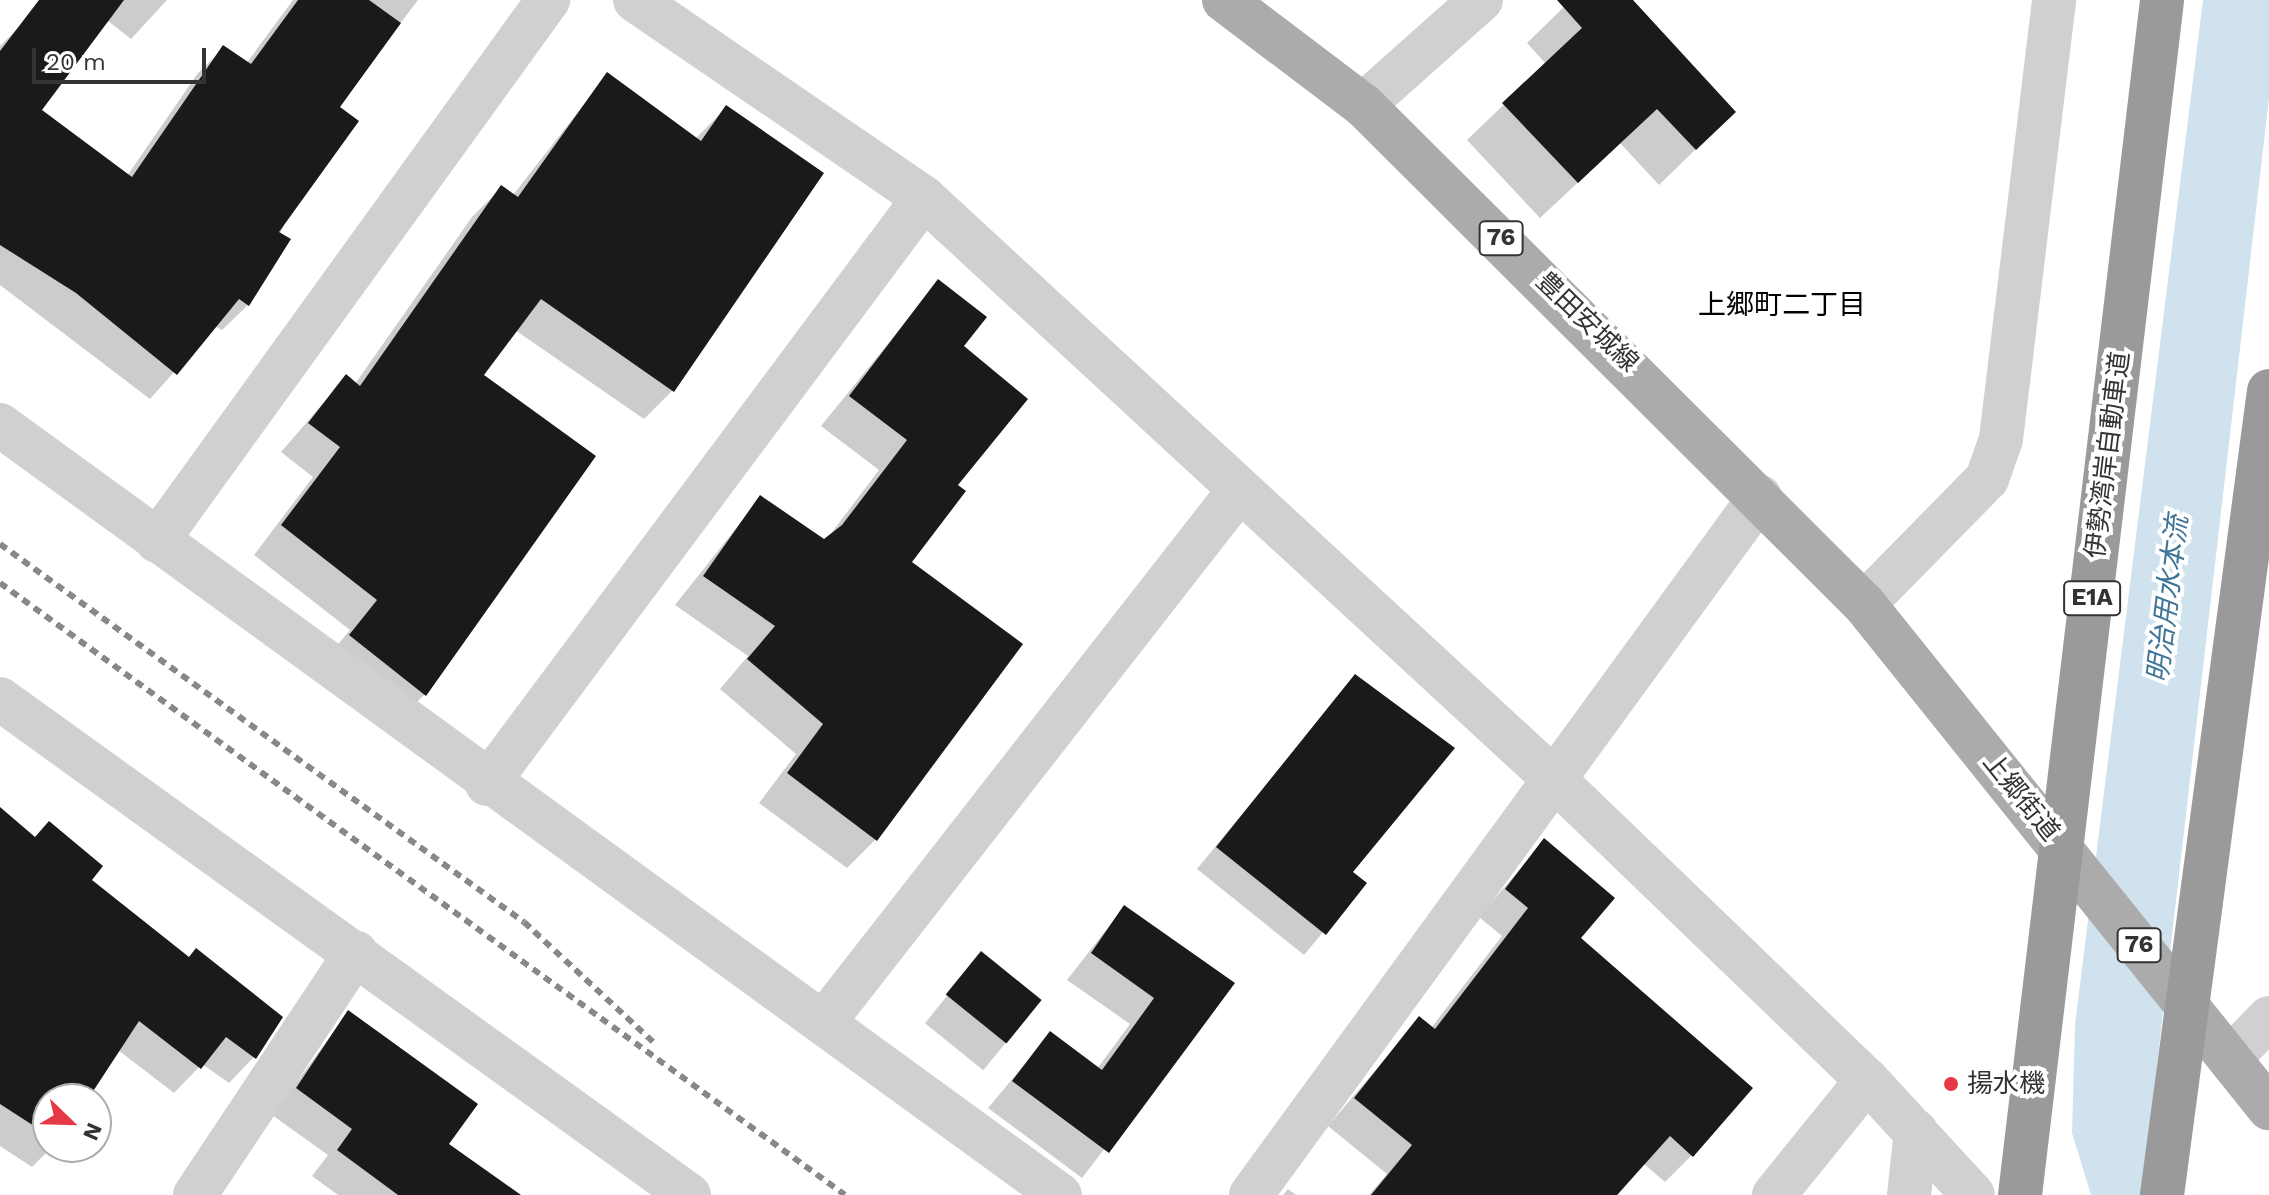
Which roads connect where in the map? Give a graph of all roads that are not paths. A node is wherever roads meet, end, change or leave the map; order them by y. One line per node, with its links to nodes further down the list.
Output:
1 (548, 0): 13 (street)
2 (635, 0): 8 (street)
3 (1224, 0): 7 (main road, 豊田安城線 / 76)
4 (1481, 0): 7 (street)
5 (2054, 0): 14 (street)
6 (2162, 0): 32 (highway, 伊勢湾岸自動車道 / E1A, bridge)
7 (1363, 105): 12 (main road, 豊田安城線 / 76)
8 (924, 198): 11 (street); 17 (street)
9 (2269, 391): 33 (highway, bridge)
10 (0, 425): 13 (street)
11 (1237, 493): 16 (street); 20 (street)
12 (1760, 497): 14 (main road, 上郷街道 / 76); 16 (street)
13 (157, 541): 17 (street)
14 (1864, 604): 21 (main road, 上郷街道 / 76, bridge)
15 (0, 699): 18 (street)
16 (1556, 781): 22 (street); 28 (street)
17 (487, 784): 20 (street)
18 (356, 953): 25 (street); 26 (street)
19 (2269, 1018): 21 (street)
20 (824, 1022): 27 (street)
21 (2230, 1058): 23 (main road, 上郷街道 / 76)
22 (1867, 1080): 24 (street); 29 (street)
23 (2269, 1108)
24 (1916, 1131): 30 (street); 31 (street)
25 (195, 1195)
26 (689, 1195)
27 (1060, 1195)
28 (1251, 1195)
29 (1774, 1195)
30 (1909, 1195)
31 (1973, 1195)
32 (2020, 1195)
33 (2162, 1195)

